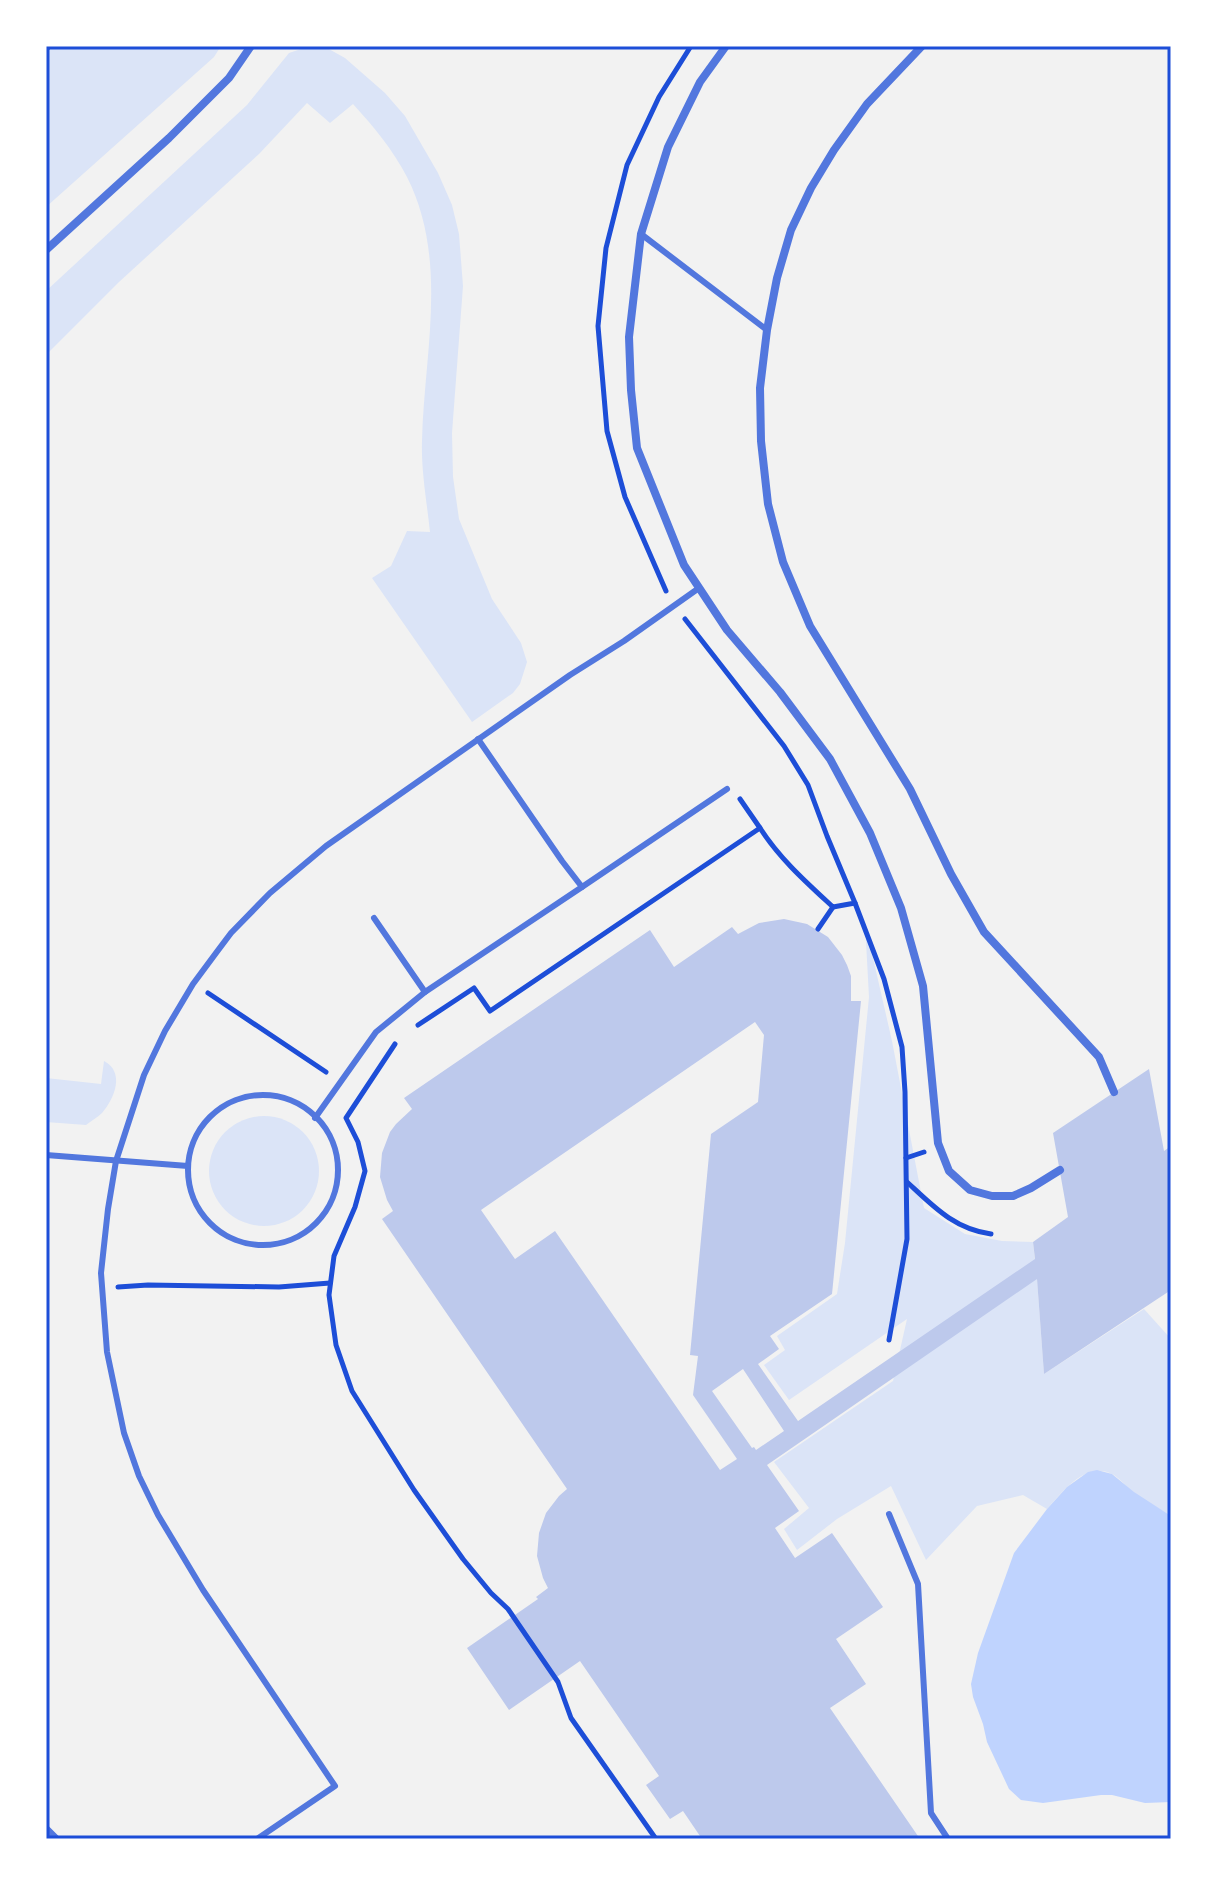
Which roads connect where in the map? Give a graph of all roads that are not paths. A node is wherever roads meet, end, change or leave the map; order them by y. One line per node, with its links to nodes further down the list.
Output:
1 (251, 46): 5 (street)
2 (726, 46): 4 (street)
3 (922, 46): 6 (street)
4 (641, 234): 6 (lane); 7 (street)
5 (46, 250)
6 (767, 330): 13 (street)
7 (699, 588): 8 (lane); 18 (street)
8 (478, 739): 10 (lane); 16 (lane)
9 (727, 789): 10 (lane)
10 (582, 887): 12 (lane)
11 (374, 918): 12 (lane)
12 (425, 992): 14 (lane)
13 (1114, 1092)
14 (315, 1118): 17 (lane); 17 (lane)
15 (46, 1155): 16 (lane)
16 (116, 1161): 17 (lane); 22 (lane)
17 (188, 1166)
18 (1060, 1170)
19 (889, 1514): 23 (lane)
20 (46, 1829): 21 (street)
21 (56, 1839)
22 (257, 1839)
23 (948, 1839)

